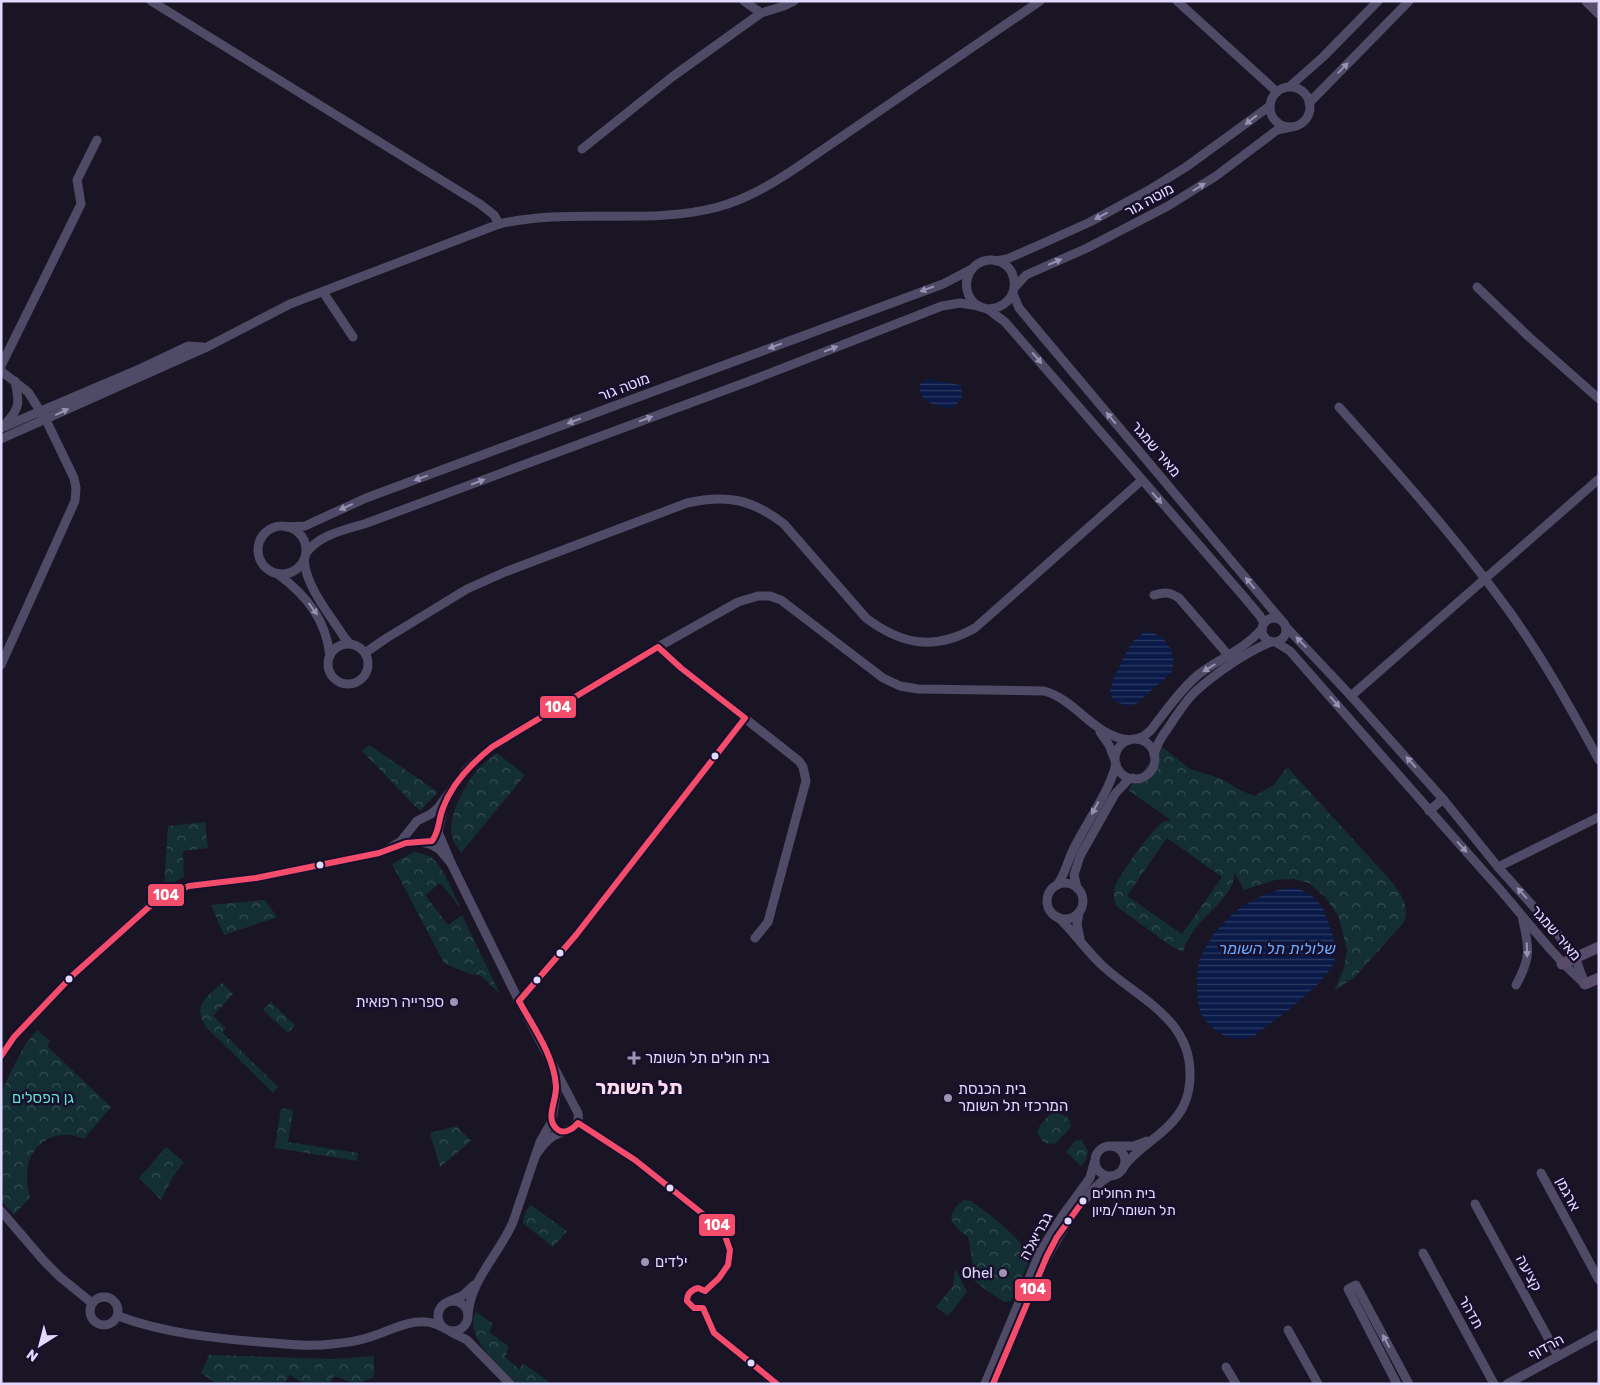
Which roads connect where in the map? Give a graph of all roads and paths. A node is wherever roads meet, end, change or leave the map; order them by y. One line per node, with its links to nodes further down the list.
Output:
1 (151, 1): 18 (street)
2 (744, 1): 9 (street)
3 (794, 1): 9 (street)
4 (1040, 1): 18 (street)
5 (1177, 1): 12 (street)
6 (1378, 1): 11 (street)
7 (1409, 1): 13 (street, one-way to 7)
8 (1587, 1): 10 (main road)
9 (761, 13): 17 (street)
10 (1599, 13)
11 (1289, 87): 12 (street); 13 (street)
12 (1277, 92): 14 (street)
13 (1309, 103): 15 (street)
14 (1270, 106): 15 (street); 19 (street, מוטה גור, one-way to 19)
15 (1291, 127): 22 (street, מוטה גור, one-way to 15)
16 (97, 140): 27 (street)
17 (582, 150)
18 (500, 224): 23 (street)
19 (996, 261): 20 (street); 22 (street)
20 (972, 269): 24 (street); 38 (street, מוטה גור, one-way to 38)
21 (1476, 287): 30 (street)
22 (1014, 291): 24 (street); 43 (street, מאיר שמגר, one-way to 22)
23 (323, 292): 25 (street); 26 (street)
24 (983, 308): 37 (street, מאיר שמגר, one-way to 37); 39 (street, one-way to 24)
25 (353, 337)
26 (205, 348): 32 (street); 33 (street, one-way to 26)
27 (1, 366)
28 (1, 371): 29 (street)
29 (15, 380): 32 (street); 34 (street)
30 (1599, 399)
31 (1339, 407): 41 (street)
32 (40, 410): 33 (street); 34 (street)
33 (46, 420): 35 (street); 52 (street)
34 (2, 428)
35 (1, 439)
36 (1599, 479): 41 (street)
37 (1142, 480): 44 (street, מאיר שמגר, one-way to 44); 49 (street)
38 (286, 527): 39 (street); 40 (street, מוטה גור)
39 (304, 557): 40 (street); 47 (street)
40 (279, 575): 50 (street, מוטה גור, one-way to 50)
41 (1485, 579): 53 (street); 57 (street)
42 (1154, 595): 51 (street)
43 (1281, 620): 44 (street); 45 (street)
44 (1263, 626): 46 (street); 51 (street)
45 (1287, 628): 46 (street); 53 (street, מאיר שמגר, one-way to 45)
46 (1274, 642): 56 (street); 62 (street, מאיר שמגר, one-way to 62)
47 (350, 644): 49 (street); 50 (street)
48 (658, 647): 54 (street); 61 (street); 76 (street)
49 (364, 653): 50 (street)
50 (330, 656)
51 (1229, 656): 55 (street, one-way to 55)
52 (1, 665)
53 (1352, 696): 60 (street, מאיר שמגר, one-way to 53)
54 (1097, 728): 55 (street); 58 (street)
55 (1133, 739): 56 (street); 58 (street)
56 (1154, 755): 59 (street)
57 (1599, 760)
58 (1115, 762): 59 (street); 71 (street, one-way to 71)
59 (1133, 778): 72 (street)
60 (1443, 799): 62 (street); 70 (street, מאיר שמגר)
61 (445, 801): 64 (street); 66 (street)
62 (1429, 811): 74 (street, מאיר שמגר, one-way to 74)
63 (1599, 817): 70 (street)
64 (422, 818): 65 (street); 66 (street)
65 (414, 826): 67 (street); 68 (street)
66 (438, 829): 67 (street); 69 (street)
67 (423, 842): 68 (street); 69 (street)
68 (390, 848): 84 (street)
69 (452, 863): 85 (street)
70 (1498, 866): 79 (street, מאיר שמגר, one-way to 70)
71 (1057, 885): 72 (street); 75 (street)
72 (1077, 888): 73 (street)
73 (1079, 913): 75 (street); 77 (street)
74 (1521, 913): 80 (street, מאיר שמגר); 83 (street, one-way to 83)
75 (1058, 918): 77 (street)
76 (755, 938)
77 (1081, 942): 89 (street)
78 (1599, 947): 79 (main road)
79 (1576, 957): 80 (main road); 82 (street, מאיר שמגר)
80 (1562, 964): 82 (street, מאיר שמגר)
81 (1599, 978): 82 (main road)
82 (1584, 984)
83 (1516, 985)
84 (1, 1056)
85 (552, 1066): 86 (street); 87 (street)
86 (574, 1108): 87 (street); 88 (street)
87 (552, 1116): 88 (street); 91 (street)
88 (564, 1132): 91 (street)
89 (1158, 1135): 90 (street); 93 (street)
90 (1110, 1146): 92 (street); 93 (street)
91 (536, 1155): 100 (street)
92 (1094, 1162): 95 (street); 114 (street, גבריאלה)
93 (1124, 1166): 95 (street)
94 (1541, 1173): 99 (street, ארגמן)
95 (1108, 1177): 115 (street, גבריאלה)
96 (1476, 1204): 111 (street, קציעה)
97 (1, 1211): 102 (street)
98 (1423, 1253): 120 (street, תדהר)
99 (1599, 1280)
100 (478, 1281): 101 (street); 105 (street)
101 (450, 1301): 103 (street); 105 (street)
102 (92, 1303): 104 (street); 104 (street)
103 (441, 1306): 106 (street); 107 (street)
104 (118, 1316): 106 (street)
105 (468, 1317): 107 (street); 110 (street)
106 (407, 1324): 107 (street)
107 (445, 1329): 110 (street)
108 (1288, 1330): 117 (street)
109 (1599, 1334): 111 (street, הרדוף)
110 (476, 1348): 113 (street)
111 (1558, 1356): 121 (street, הרדוף)
112 (1226, 1367): 116 (street)
113 (508, 1383)
114 (985, 1384)
115 (993, 1384)
116 (1236, 1384)
117 (1318, 1384)
118 (1398, 1384): 119 (street, one-way to 118)
119 (1409, 1384)
120 (1494, 1384)
121 (1507, 1384)

